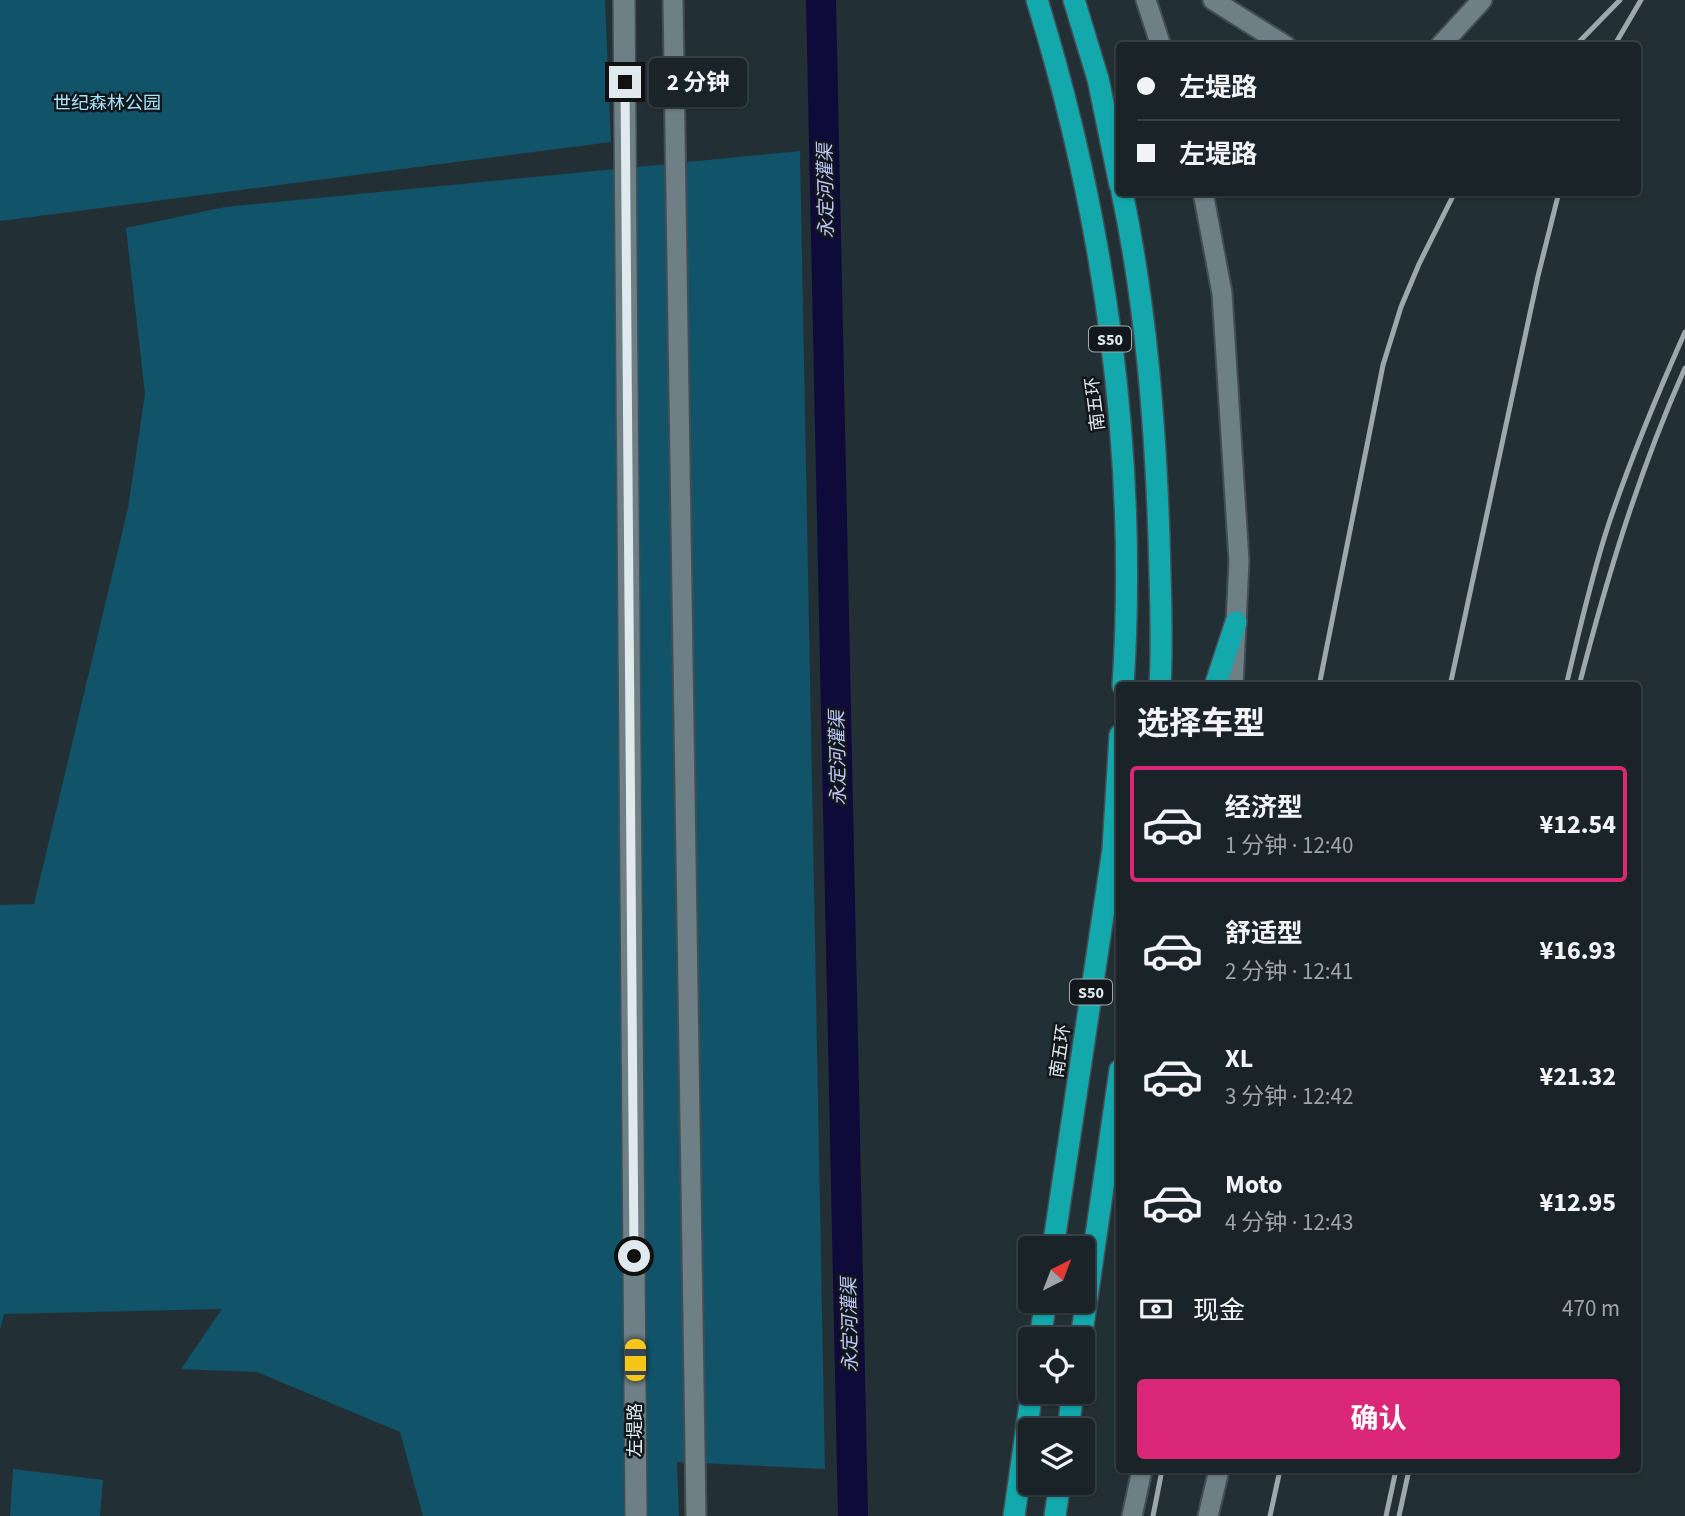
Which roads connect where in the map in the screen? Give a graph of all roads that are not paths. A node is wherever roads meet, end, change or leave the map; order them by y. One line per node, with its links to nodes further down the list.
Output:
1 (624, 0): 27 (main road, 左堤路)
2 (673, 0): 28 (street)
3 (1038, 0): 15 (highway, 南五环 / S50)
4 (1074, 0): 11 (highway)
5 (1146, 0): 8 (street)
6 (1213, 0): 9 (street)
7 (1482, 0): 10 (street)
8 (1160, 42)
9 (1280, 42)
10 (1444, 42)
11 (1116, 166)
12 (1123, 196): 16 (highway, S50)
13 (1204, 196): 14 (street)
14 (1236, 622): 17 (highway); 18 (street)
15 (1123, 682)
16 (1160, 682)
17 (1216, 682)
18 (1233, 682)
19 (1116, 792): 21 (highway, 南五环 / S50)
20 (1116, 1098): 22 (highway)
21 (1056, 1236)
22 (1083, 1327)
23 (1030, 1404): 29 (highway)
24 (1141, 1473): 31 (street)
25 (1218, 1473): 32 (street)
26 (1058, 1495): 30 (highway)
27 (636, 1516)
28 (696, 1516)
29 (1014, 1516)
30 (1055, 1516)
31 (1132, 1516)
32 (1208, 1516)

